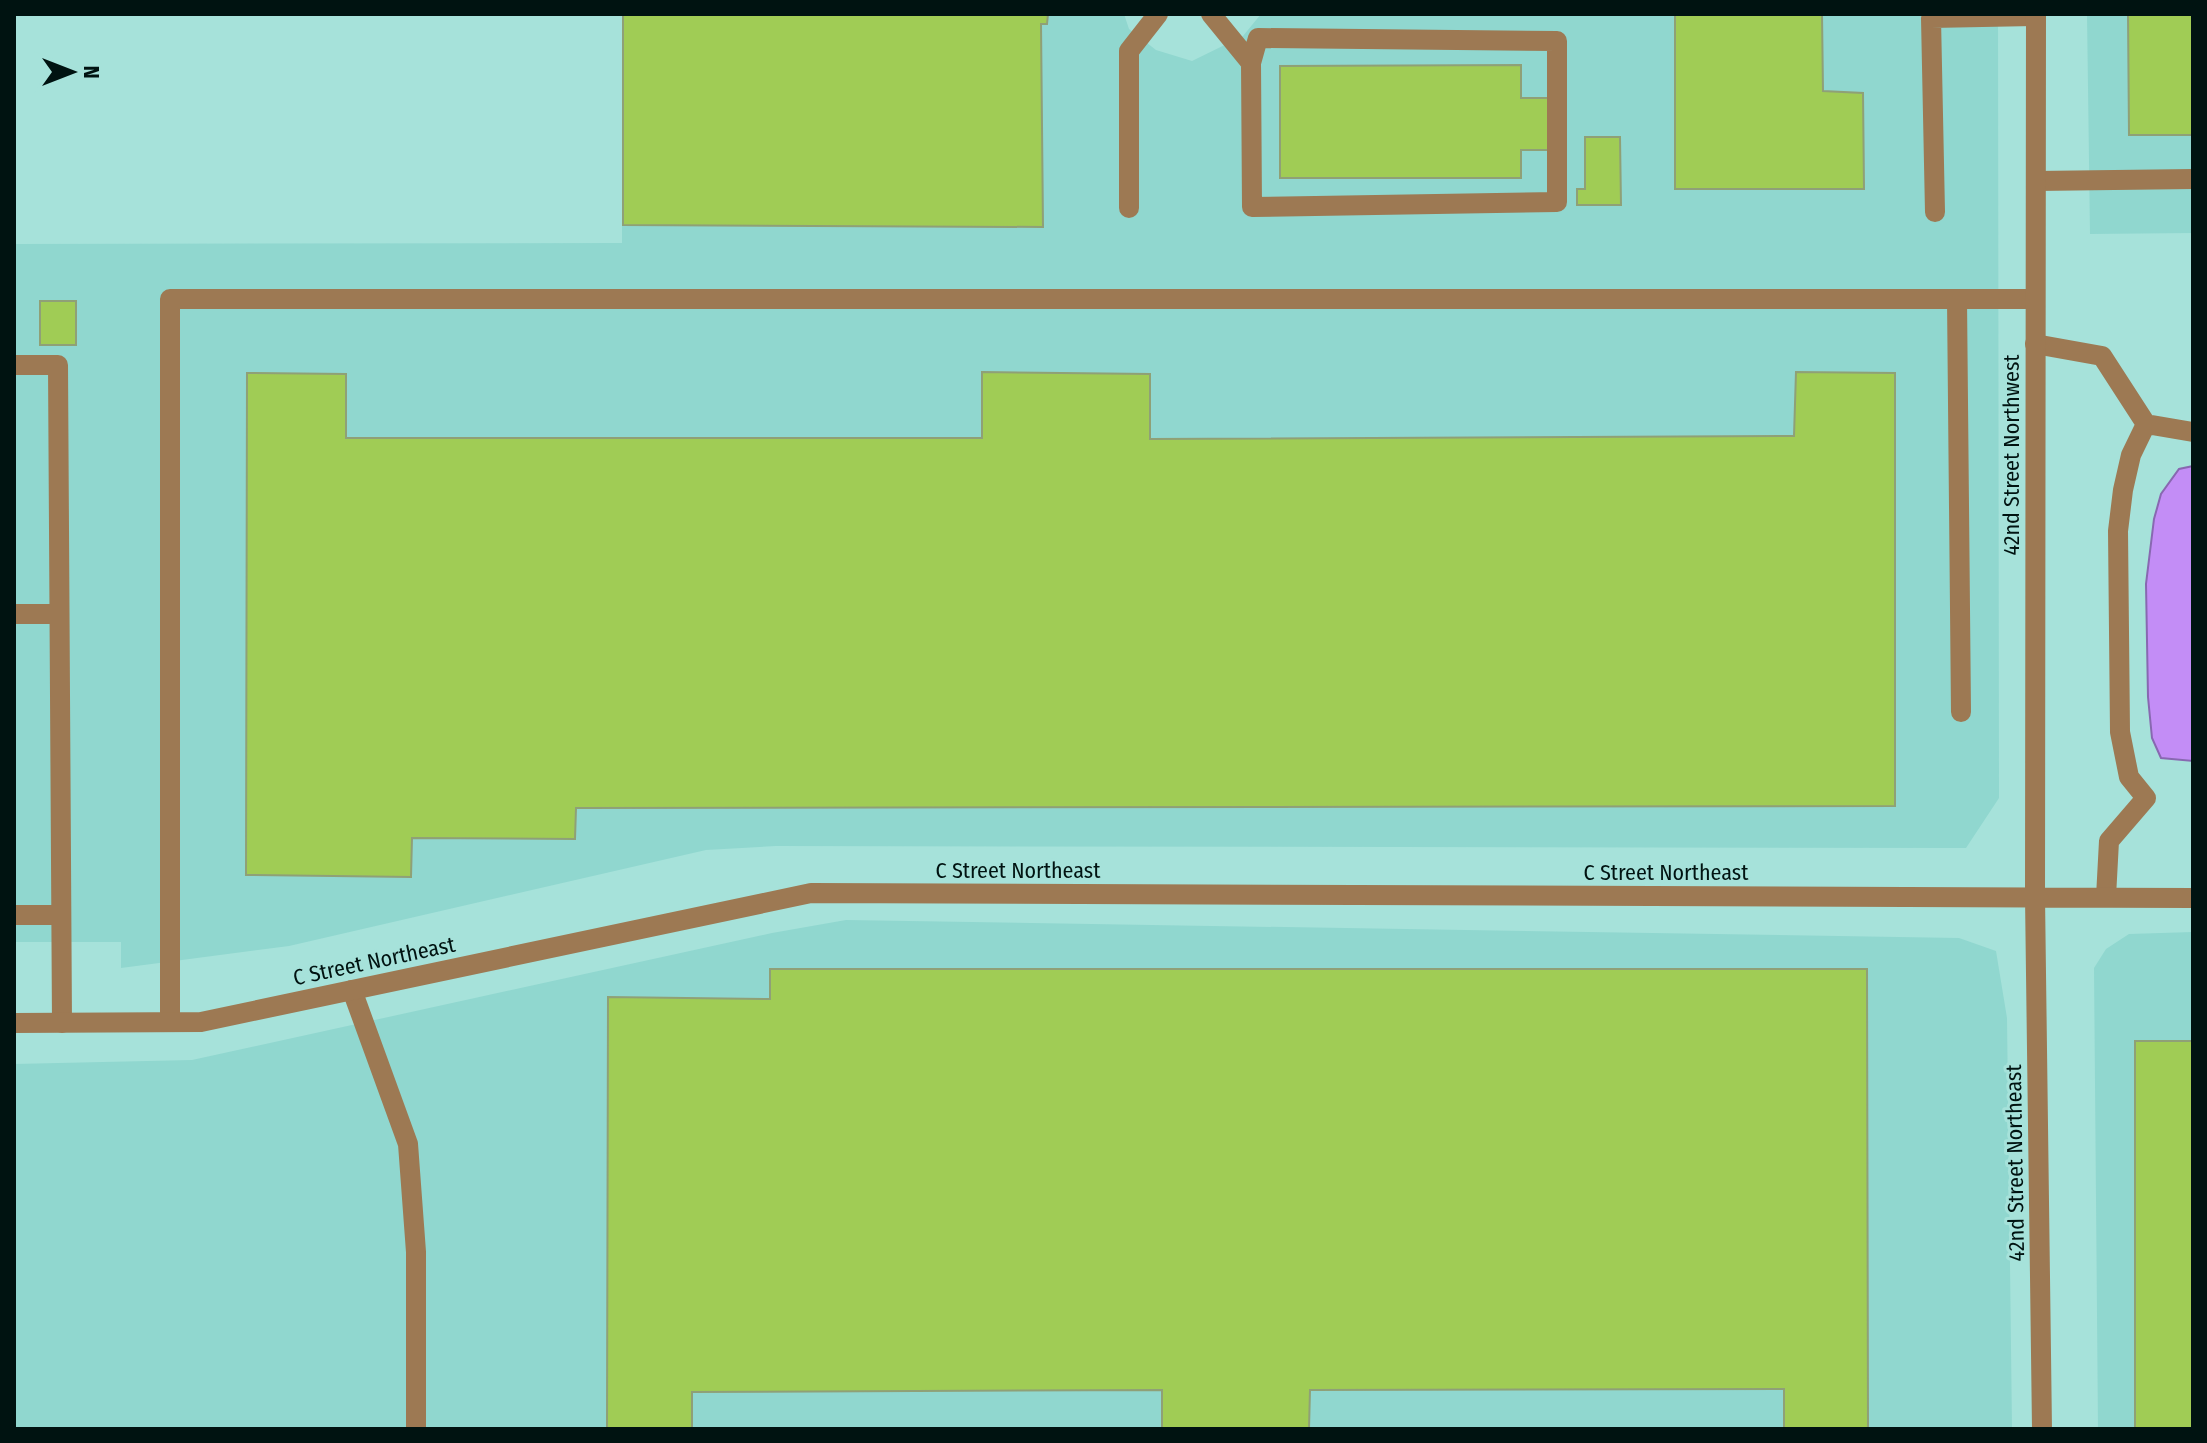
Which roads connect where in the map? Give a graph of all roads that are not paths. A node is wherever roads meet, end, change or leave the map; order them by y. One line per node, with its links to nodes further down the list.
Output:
1 (1158, 14): 8 (street)
2 (1211, 14): 5 (street)
3 (2036, 15): 4 (street); 7 (street, 42nd Street Northwest)
4 (1931, 16): 9 (street)
5 (1251, 63): 5 (street)
6 (2193, 179): 7 (street)
7 (2036, 181): 11 (street, 42nd Street Northwest)
8 (1129, 208)
9 (1935, 212)
10 (1957, 299): 11 (street); 18 (street); 25 (street)
11 (2035, 299): 12 (street, 42nd Street Northwest)
12 (2035, 344): 14 (street); 19 (street, 42nd Street Northwest)
13 (14, 365): 17 (street)
14 (2146, 424): 15 (street); 20 (street)
15 (2193, 432)
16 (14, 614): 17 (street)
17 (59, 614): 23 (street)
18 (1961, 712)
19 (2035, 897): 20 (street, C Street Northeast); 24 (street, C Street Northeast); 29 (street, 42nd Street Northeast)
20 (2106, 897): 21 (street, C Street Northeast)
21 (2193, 898)
22 (14, 915): 23 (street)
23 (61, 915): 27 (street)
24 (352, 990): 25 (street, C Street Northeast); 28 (street)
25 (170, 1022): 27 (street, C Street Northeast)
26 (14, 1023): 27 (street, C Street Northeast)
27 (62, 1023)
28 (416, 1429)
29 (2042, 1429)

